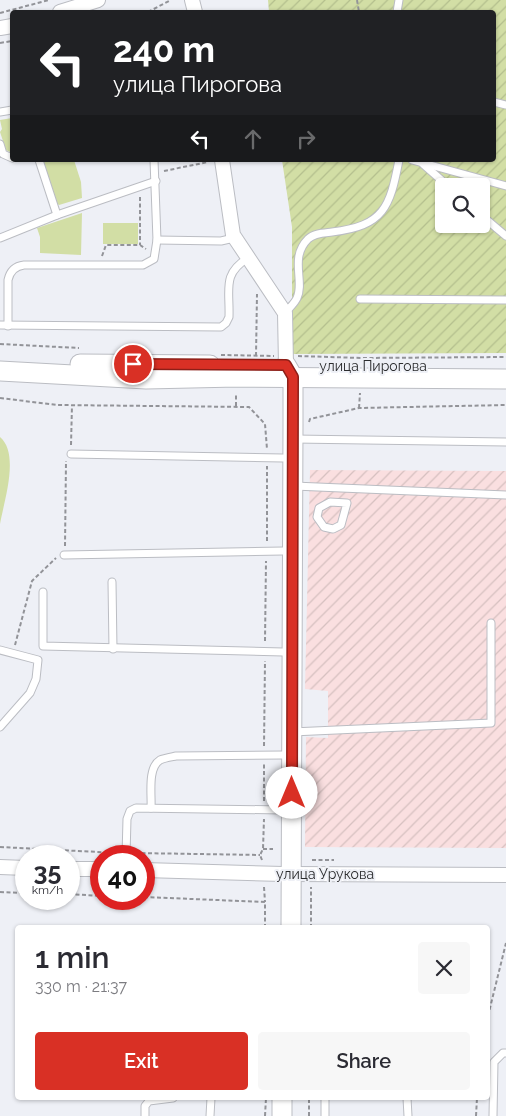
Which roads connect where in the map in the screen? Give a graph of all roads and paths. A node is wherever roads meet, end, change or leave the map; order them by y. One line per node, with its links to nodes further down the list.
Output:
1 (49, 0): 4 (path)
2 (98, 0): 5 (street)
3 (171, 0): 6 (path)
4 (11, 10)
5 (66, 10)
6 (152, 10)
7 (0, 144): 8 (lane)
8 (10, 157)
9 (40, 162): 20 (lane)
10 (154, 162): 15 (lane)
11 (212, 162): 15 (path)
12 (217, 162): 24 (street)
13 (399, 162): 33 (lane)
14 (421, 162): 16 (lane); 18 (lane)
15 (156, 173): 17 (lane)
16 (439, 178)
17 (156, 181): 19 (lane); 25 (lane)
18 (506, 186)
19 (140, 187): 20 (lane); 26 (path)
20 (57, 215): 23 (lane)
21 (490, 222): 22 (lane)
22 (506, 236)
23 (0, 238)
24 (234, 238): 25 (lane); 28 (street)
25 (157, 240): 27 (lane)
26 (140, 245): 27 (path); 29 (path)
27 (157, 255): 29 (lane)
28 (248, 258): 33 (street); 35 (lane)
29 (101, 265): 35 (lane)
30 (257, 290): 36 (path)
31 (360, 298): 32 (lane)
32 (506, 300)
33 (285, 313): 40 (street)
34 (0, 325): 35 (lane)
35 (8, 326)
36 (256, 356)
37 (506, 357): 40 (path)
38 (0, 361): 40 (main road, улица Пирогова)
39 (506, 366): 40 (main road, улица Пирогова)
40 (288, 369): 41 (main road, улица Пирогова); 42 (main road, улица Пирогова); 51 (main road); 54 (main road)
41 (0, 371)
42 (506, 379)
43 (236, 388): 47 (path)
44 (360, 392): 49 (path)
45 (0, 398): 46 (path)
46 (72, 405): 47 (path); 53 (path)
47 (236, 406): 54 (path)
48 (506, 406): 49 (path)
49 (359, 408): 50 (path)
50 (304, 424)
51 (293, 439): 52 (lane); 55 (main road)
52 (506, 442)
53 (71, 454): 54 (lane); 60 (path)
54 (275, 458): 55 (main road)
55 (288, 486): 56 (lane); 59 (main road)
56 (348, 488): 57 (lane); 58 (lane)
57 (506, 495)
58 (347, 503): 58 (lane)
59 (288, 551): 60 (lane); 66 (main road)
60 (64, 554): 67 (path)
61 (112, 582): 64 (lane)
62 (43, 592): 64 (lane)
63 (491, 623): 69 (lane)
64 (113, 649): 66 (lane)
65 (0, 650): 67 (lane)
66 (288, 652): 69 (main road)
67 (13, 653): 68 (lane)
68 (0, 727)
69 (288, 732): 70 (main road)
70 (287, 755): 71 (lane); 72 (main road); 79 (main road)
71 (151, 808): 72 (lane); 73 (lane)
72 (283, 810): 79 (main road)
73 (126, 845)
74 (273, 849): 75 (path)
75 (264, 863)
76 (0, 867): 77 (street); 80 (lane)
77 (15, 868)
78 (155, 870): 79 (street, улица Урукова)
79 (287, 874): 81 (street, улица Урукова); 89 (main road); 90 (main road)
80 (0, 875)
81 (506, 875)
82 (311, 879): 91 (path)
83 (264, 882): 87 (path)
84 (0, 892): 85 (path)
85 (15, 893)
86 (155, 897): 87 (path)
87 (265, 902): 88 (path)
88 (265, 925)
89 (283, 925)
90 (291, 925)
91 (311, 925)
92 (506, 943): 93 (path)
93 (490, 1008)
94 (506, 1053): 113 (lane)
95 (157, 1100): 104 (lane)
96 (211, 1100): 105 (lane)
97 (266, 1100): 106 (path)
98 (282, 1100): 107 (main road)
99 (290, 1100): 108 (main road)
100 (309, 1100): 109 (path)
101 (325, 1100): 110 (lane)
102 (407, 1100): 111 (lane)
103 (477, 1100): 112 (path)
104 (145, 1116)
105 (210, 1116)
106 (265, 1116)
107 (282, 1116)
108 (290, 1116)
109 (309, 1116)
110 (325, 1116)
111 (408, 1116)
112 (476, 1116)
113 (493, 1116)

